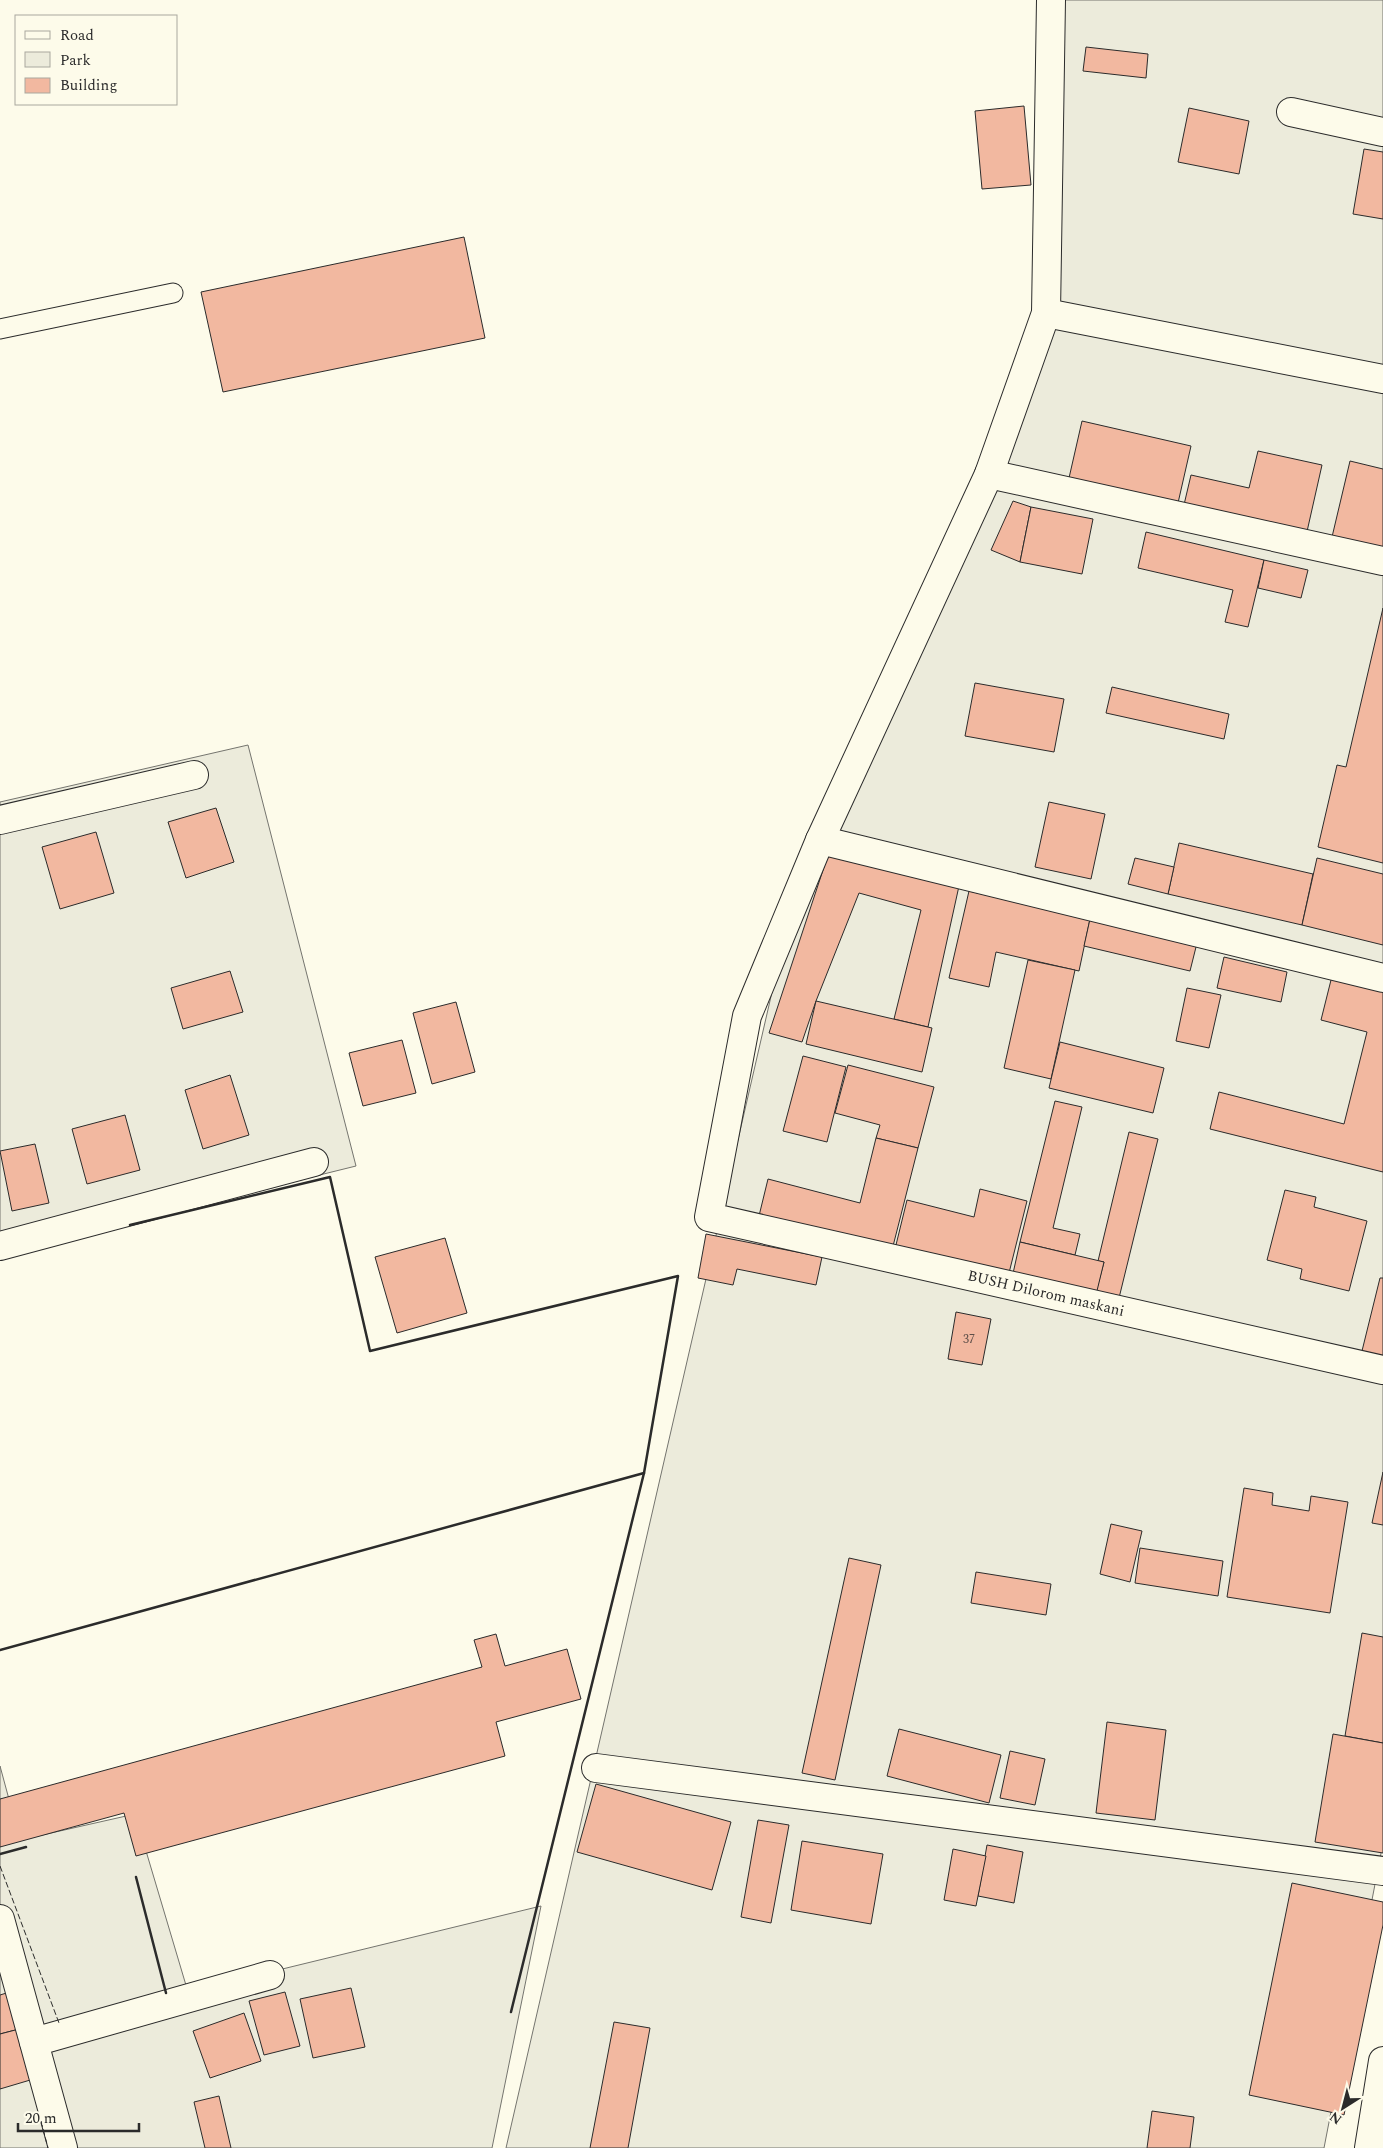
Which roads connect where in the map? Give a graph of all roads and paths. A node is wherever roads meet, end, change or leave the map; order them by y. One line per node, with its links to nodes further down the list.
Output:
1 (1051, 0): 5 (street)
2 (1291, 112): 3 (street)
3 (1383, 132)
4 (173, 293): 6 (lane)
5 (1046, 313): 7 (street); 8 (street)
6 (0, 329)
7 (1383, 379)
8 (989, 474): 9 (street); 12 (street)
9 (1383, 561)
10 (194, 775): 11 (street)
11 (0, 820)
12 (820, 840): 13 (street); 16 (street, BUSH Dilorom maskani)
13 (1383, 978)
14 (314, 1162): 15 (street)
15 (0, 1246)
16 (1383, 1370)
17 (596, 1768): 18 (street)
18 (1383, 1871)
19 (0, 1920): 21 (street)
20 (270, 1975): 21 (street)
21 (34, 2042): 23 (street)
22 (1383, 2061): 24 (street)
23 (62, 2148)
24 (1368, 2148)

